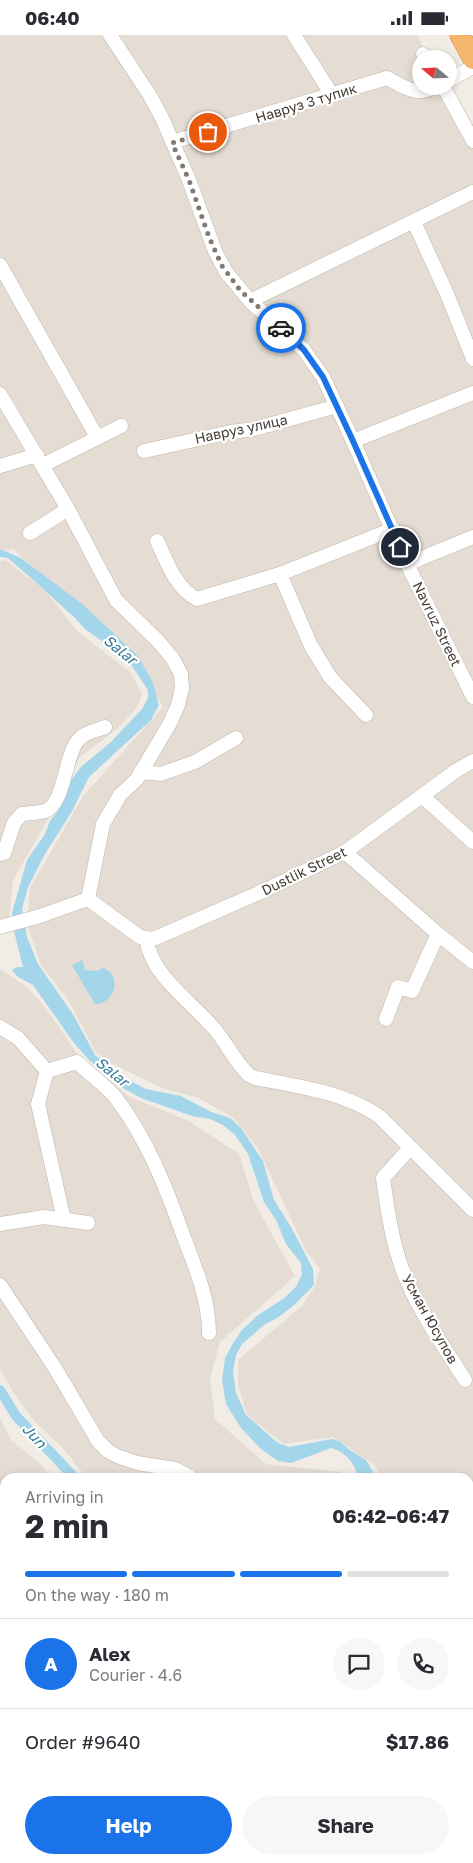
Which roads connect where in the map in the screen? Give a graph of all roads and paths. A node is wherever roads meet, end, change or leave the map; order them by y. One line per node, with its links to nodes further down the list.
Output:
1 (110, 35): 11 (street, Navruz Street)
2 (294, 35): 8 (street)
3 (460, 35): 4 (highway)
4 (473, 59)
5 (473, 67): 6 (street)
6 (458, 75)
7 (412, 91): 8 (street, Навруз 3 тупик)
8 (332, 95): 11 (street, Навруз 3 тупик)
9 (448, 95): 10 (street)
10 (473, 141)
11 (172, 143): 15 (street, Navruz Street)
12 (473, 192): 13 (street)
13 (414, 222): 15 (street); 16 (street)
14 (0, 265): 21 (street)
15 (250, 301): 19 (street, Navruz Street)
16 (473, 359)
17 (473, 393): 22 (street)
18 (0, 394): 24 (street)
19 (337, 406): 22 (street, Navruz Street); 23 (street, Навруз улица)
20 (121, 426): 21 (street)
21 (97, 437): 24 (street)
22 (353, 441): 27 (street, Navruz Street)
23 (144, 451)
24 (40, 460): 25 (street); 26 (street)
25 (0, 466)
26 (68, 509): 28 (street); 38 (street)
27 (393, 529): 31 (street, Navruz Street); 32 (street)
28 (30, 533)
29 (473, 537): 31 (street)
30 (157, 541): 32 (street)
31 (407, 564): 33 (street, Navruz Street)
32 (280, 574): 34 (street)
33 (473, 697)
34 (366, 715)
35 (105, 727): 42 (street)
36 (236, 739): 38 (street)
37 (473, 761): 39 (street, Dustlik Street)
38 (141, 772): 43 (street)
39 (422, 796): 40 (street); 41 (street, Dustlik Street)
40 (473, 841)
41 (345, 852): 45 (street); 46 (street, Dustlik Street)
42 (0, 854)
43 (88, 899): 44 (street); 46 (street)
44 (5, 926)
45 (438, 934): 47 (street); 48 (street)
46 (146, 939): 51 (street)
47 (473, 962)
48 (386, 1019)
49 (0, 1027): 50 (street)
50 (47, 1071): 53 (street); 57 (street)
51 (410, 1149): 52 (street); 58 (street, Усман Юсупов)
52 (472, 1206)
53 (64, 1220): 54 (street); 55 (street)
54 (88, 1223)
55 (0, 1224)
56 (0, 1285): 59 (street)
57 (209, 1333)
58 (465, 1380)
59 (182, 1473)

